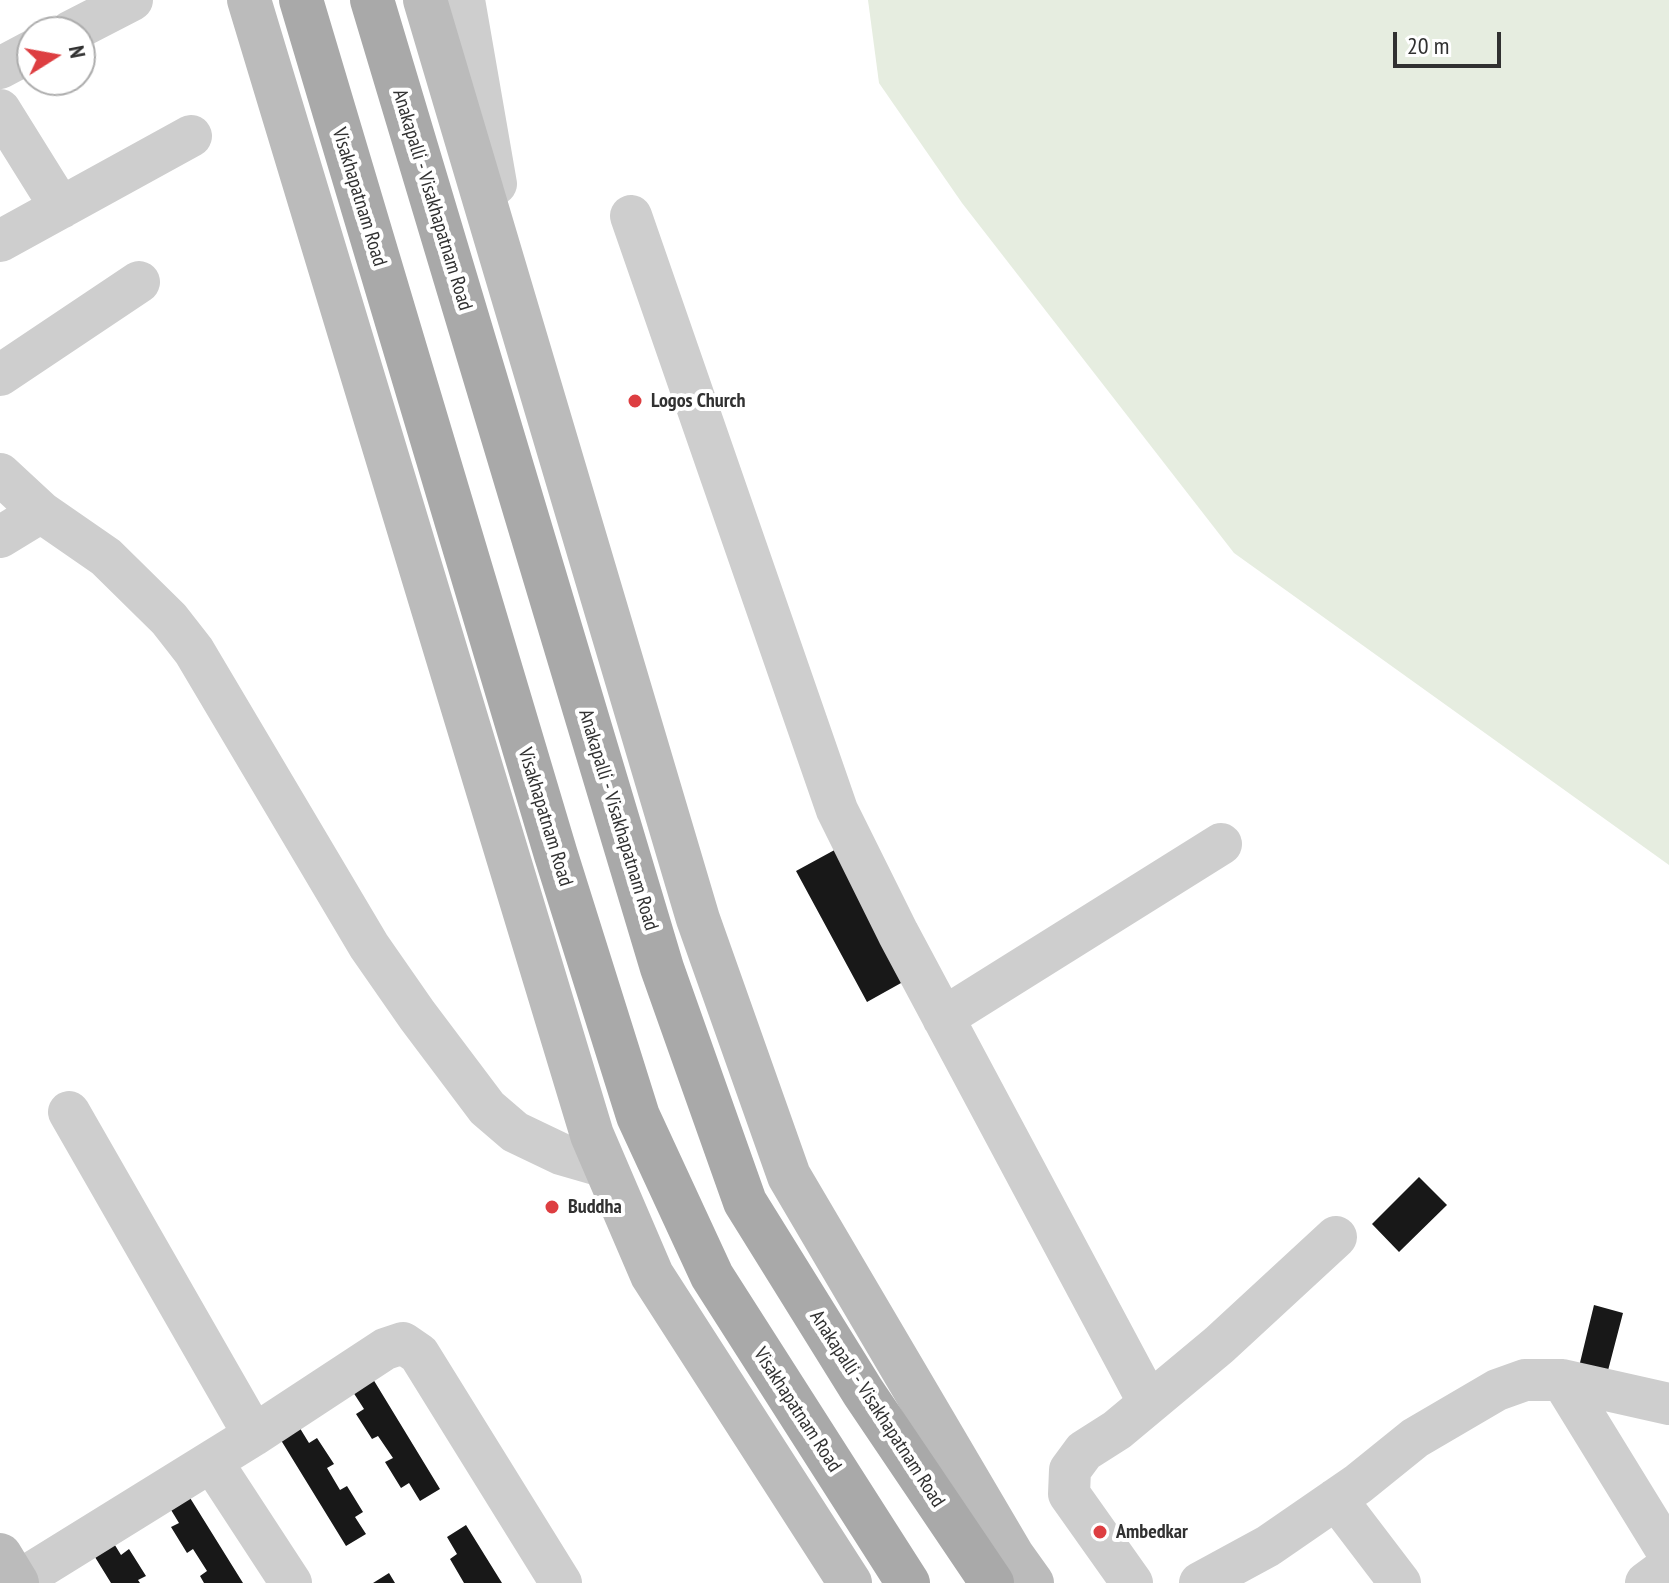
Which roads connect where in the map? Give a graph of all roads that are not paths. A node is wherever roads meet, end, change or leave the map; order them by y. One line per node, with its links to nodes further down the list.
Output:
1 (132, 0): 7 (street)
2 (249, 0): 22 (street)
3 (301, 0): 36 (main road, Visakhapatnam Road)
4 (372, 0): 37 (main road, Anakapalli - Visakhapatnam Road)
5 (425, 0): 13 (street)
6 (464, 0): 13 (street)
7 (96, 19)
8 (0, 110): 10 (street)
9 (191, 136): 10 (street)
10 (61, 208): 12 (street)
11 (631, 216): 20 (street)
12 (0, 241)
13 (500, 251): 38 (street)
14 (139, 282): 15 (street)
15 (0, 375)
16 (0, 474): 17 (street)
17 (41, 512): 18 (street); 22 (street)
18 (0, 537)
19 (1221, 844): 20 (street)
20 (943, 1018): 25 (street)
21 (69, 1112): 27 (street)
22 (606, 1167): 35 (street)
23 (1336, 1237): 25 (street)
24 (1562, 1380): 26 (street); 29 (street); 30 (street)
25 (1149, 1403): 39 (street)
26 (1669, 1404)
27 (254, 1435): 28 (street); 34 (street)
28 (212, 1462): 32 (street); 33 (street)
29 (1336, 1499): 40 (street); 41 (street)
30 (1669, 1554)
31 (1669, 1566): 42 (street)
32 (12, 1576)
33 (291, 1583)
34 (561, 1583)
35 (850, 1583)
36 (908, 1583)
37 (992, 1583)
38 (1032, 1583)
39 (1132, 1583)
40 (1200, 1583)
41 (1400, 1583)
42 (1646, 1583)

